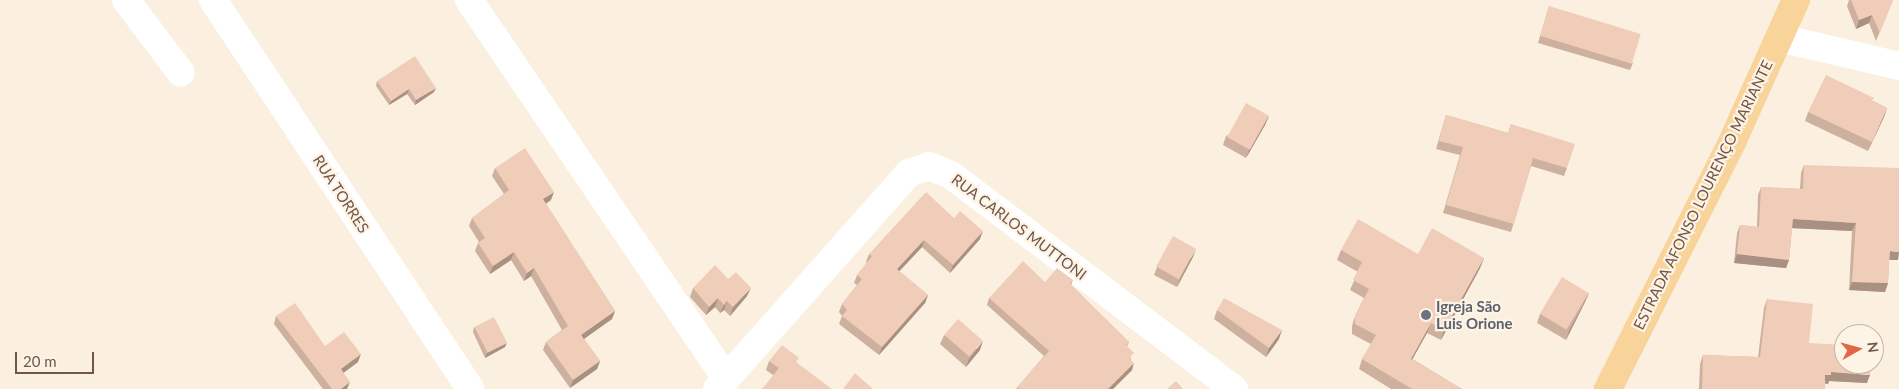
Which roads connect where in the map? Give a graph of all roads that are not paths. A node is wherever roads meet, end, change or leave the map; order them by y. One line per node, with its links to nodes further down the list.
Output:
1 (126, 0): 7 (street)
2 (212, 0): 9 (street, RUA TORRES)
3 (469, 0): 8 (street)
4 (1796, 0): 5 (main road, ESTRADA AFONSO LOURENÇO MARIANTE)
5 (1780, 38): 6 (street); 11 (main road, ESTRADA AFONSO LOURENÇO MARIANTE)
6 (1899, 66)
7 (180, 73)
8 (722, 384): 10 (street, RUA CARLOS MUTTONI)
9 (470, 389)
10 (1234, 389)
11 (1608, 389)

